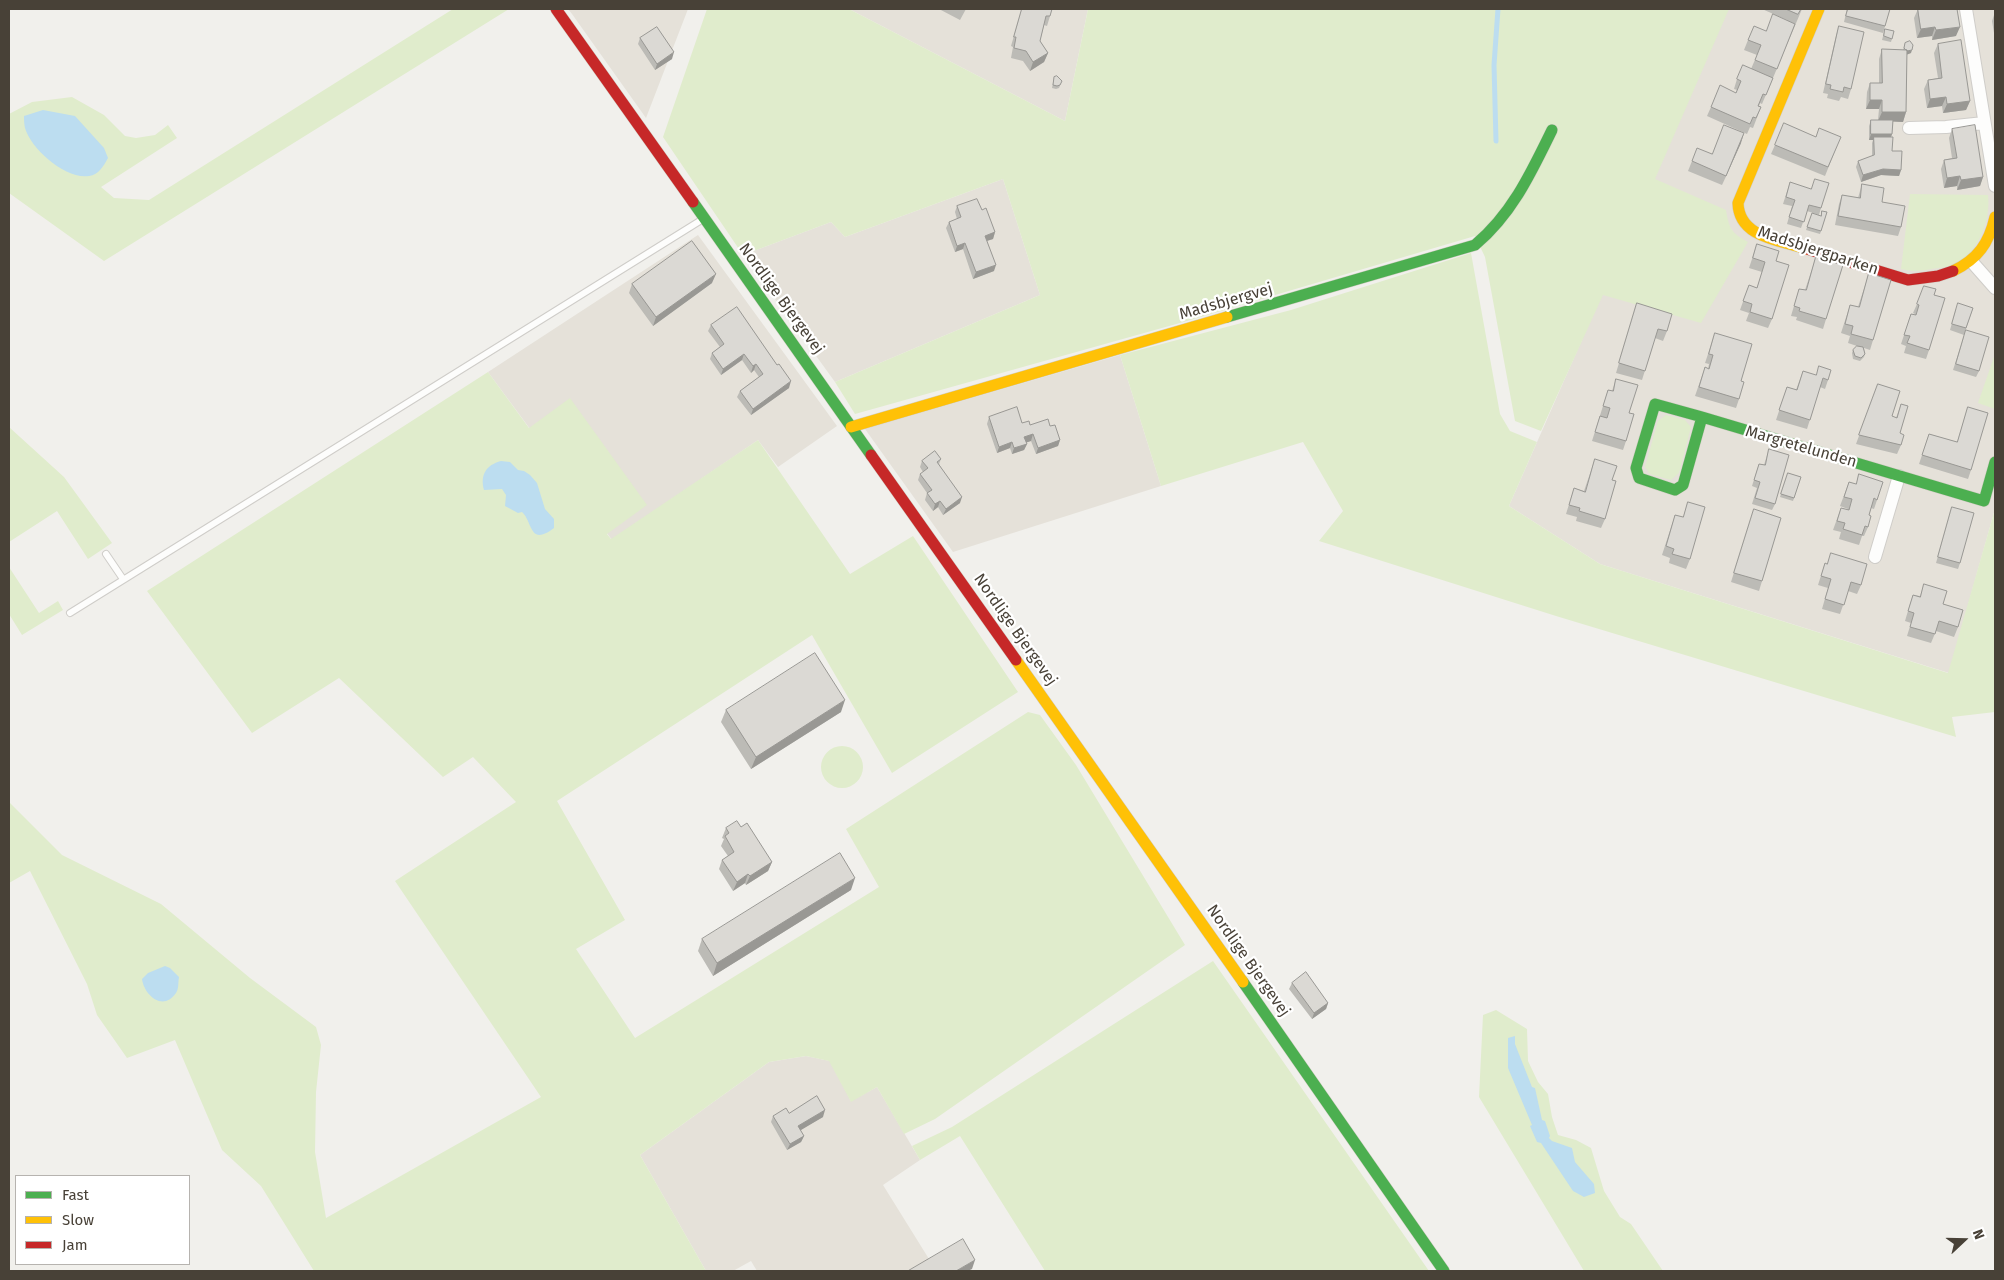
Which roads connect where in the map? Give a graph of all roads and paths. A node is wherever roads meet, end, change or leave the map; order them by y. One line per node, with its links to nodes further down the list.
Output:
1 (556, 9): 9 (street, Nordlige Bjergevej)
2 (1819, 9): 10 (street, Madsbjergparken)
3 (1966, 9): 4 (street)
4 (1984, 123): 5 (street); 7 (street)
5 (1909, 128)
6 (1552, 130): 13 (street, Madsbjergvej)
7 (1995, 186)
8 (1995, 217): 10 (street, Madsbjergparken)
9 (704, 218): 13 (street, Nordlige Bjergevej); 18 (lane)
10 (1972, 262): 11 (street)
11 (1995, 288)
12 (1702, 417): 12 (street, Margretelunden); 15 (street, Margretelunden)
13 (851, 427): 20 (street, Nordlige Bjergevej)
14 (1995, 462): 15 (street, Margretelunden)
15 (1899, 476): 17 (street)
16 (106, 554): 18 (lane)
17 (1875, 557)
18 (124, 579): 19 (lane)
19 (70, 613)
20 (1444, 1271)

